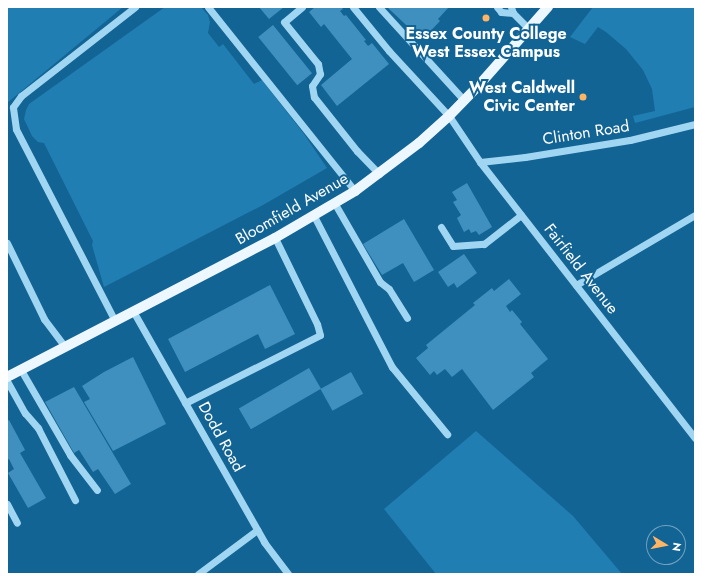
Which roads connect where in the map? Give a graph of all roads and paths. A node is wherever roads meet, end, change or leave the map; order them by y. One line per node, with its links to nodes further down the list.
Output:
1 (135, 7): 26 (street)
2 (208, 7): 15 (street)
3 (302, 7): 14 (street)
4 (353, 7): 11 (street, Fairfield Avenue)
5 (379, 7): 10 (street)
6 (497, 7): 8 (street)
7 (548, 7): 9 (main road, Bloomfield Avenue)
8 (512, 10): 9 (street)
9 (529, 29): 10 (main road, Bloomfield Avenue)
10 (464, 100): 11 (main road, Bloomfield Avenue)
11 (449, 116): 13 (street, Fairfield Avenue); 14 (main road, Bloomfield Avenue)
12 (695, 124): 13 (street, Clinton Road)
13 (480, 162): 17 (street, Fairfield Avenue)
14 (379, 174): 15 (main road, Bloomfield Avenue)
15 (355, 191): 16 (main road, Bloomfield Avenue)
16 (334, 204): 19 (main road, Bloomfield Avenue); 25 (street)
17 (521, 215): 20 (street); 23 (street, Fairfield Avenue)
18 (695, 215): 23 (street)
19 (314, 216): 21 (main road, Bloomfield Avenue); 32 (street)
20 (441, 227)
21 (276, 238): 24 (main road, Bloomfield Avenue); 31 (street)
22 (7, 243): 27 (street)
23 (576, 285): 33 (street, Fairfield Avenue)
24 (133, 311): 26 (main road, Bloomfield Avenue); 31 (street, Dodd Road)
25 (407, 318)
26 (115, 321): 27 (main road, Bloomfield Avenue)
27 (65, 347): 28 (main road, Bloomfield Avenue)
28 (21, 370): 29 (main road, Bloomfield Avenue); 34 (street)
29 (7, 377)
30 (7, 381): 35 (street)
31 (185, 402): 38 (street, Dodd Road)
32 (446, 434)
33 (695, 438)
34 (97, 490)
35 (75, 500)
36 (7, 504): 37 (street)
37 (17, 523)
38 (257, 530): 39 (street); 40 (street, Dodd Road)
39 (198, 574)
40 (288, 574)

